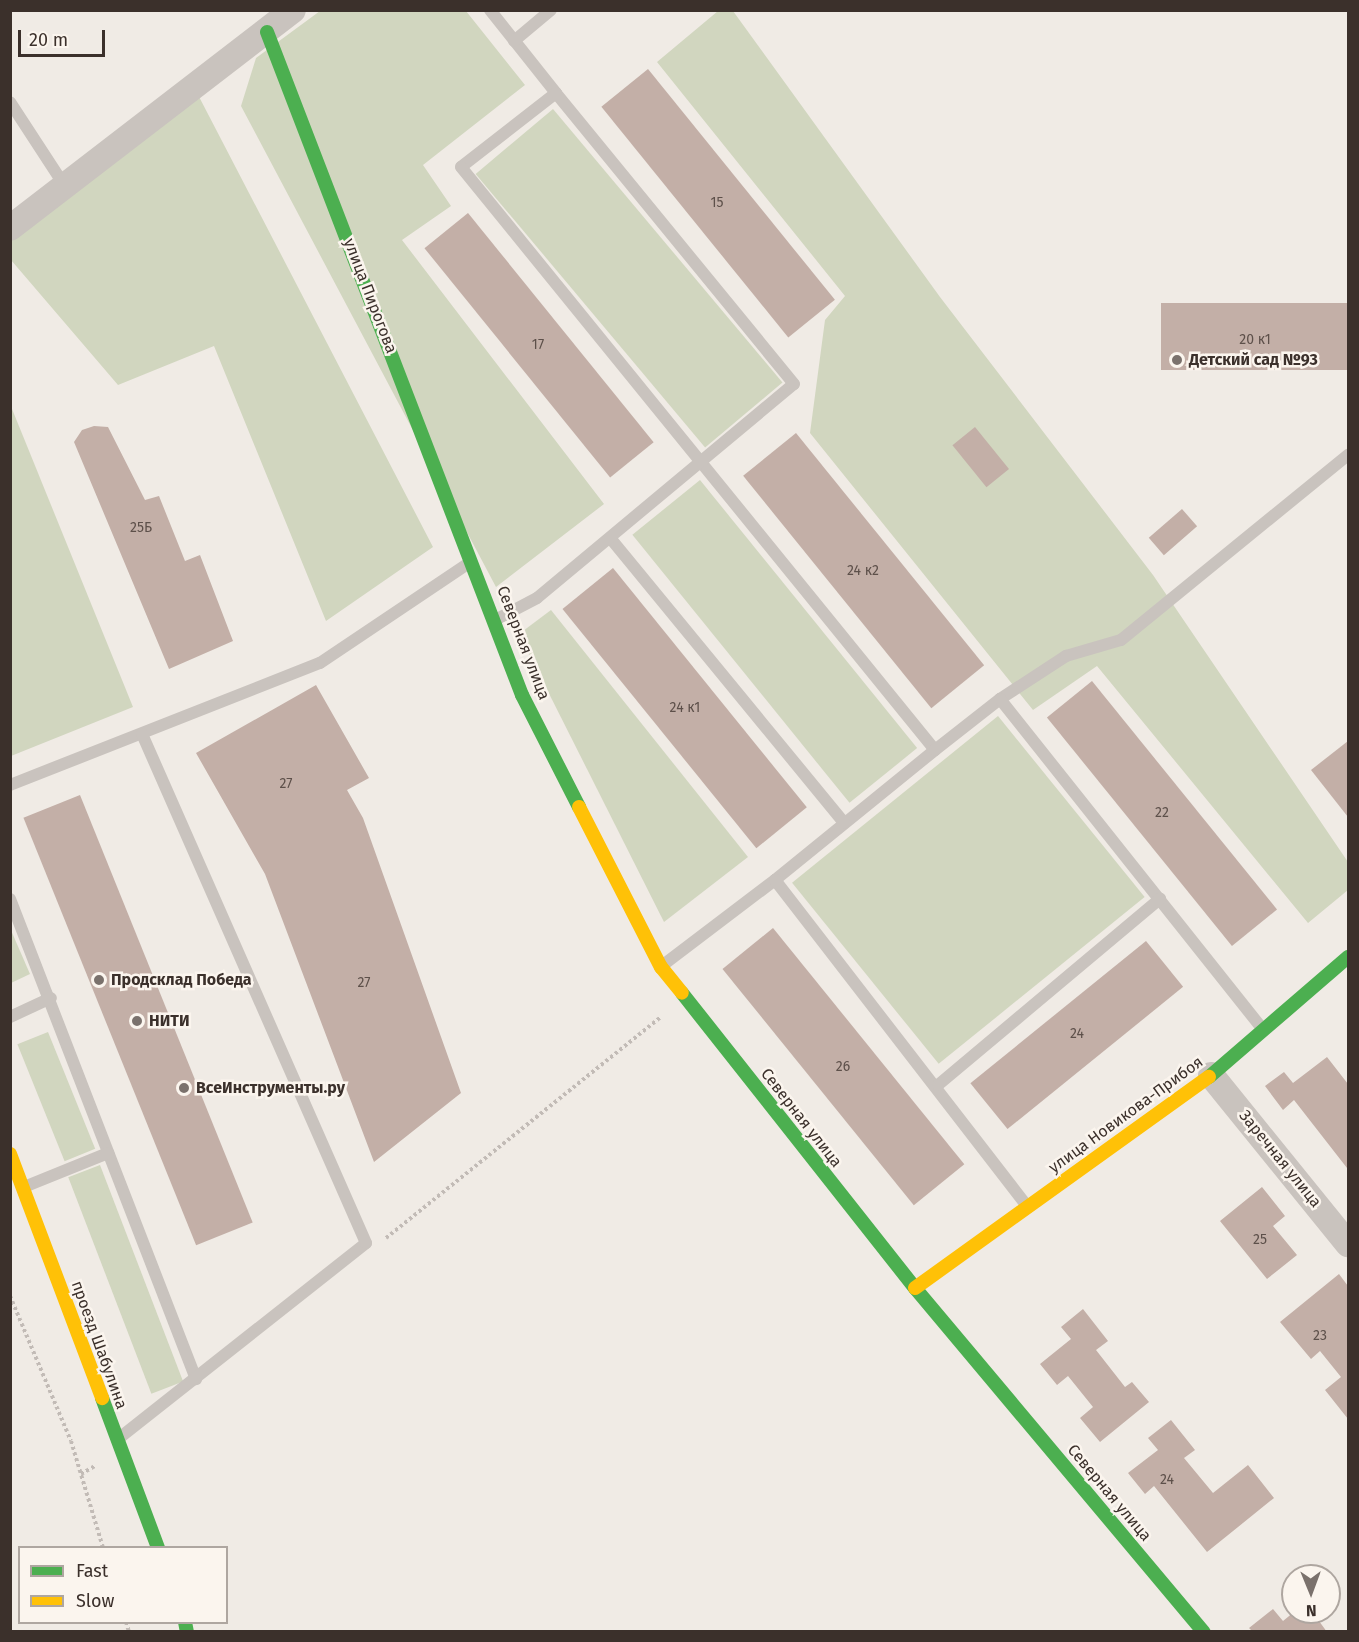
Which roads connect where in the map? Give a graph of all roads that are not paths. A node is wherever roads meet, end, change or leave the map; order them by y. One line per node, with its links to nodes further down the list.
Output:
1 (293, 10): 4 (street)
2 (490, 10): 5 (lane)
3 (551, 10): 5 (lane)
4 (267, 32): 8 (street); 13 (street, улица Пирогова)
5 (514, 41): 6 (lane)
6 (556, 93): 11 (lane); 11 (lane)
7 (10, 102): 8 (lane)
8 (66, 188): 9 (street)
9 (10, 228)
10 (1348, 454): 15 (lane)
11 (702, 464): 12 (lane); 17 (lane)
12 (611, 539): 14 (lane); 19 (lane)
13 (473, 560): 14 (street, Северная улица); 16 (lane)
14 (497, 619): 24 (street, Северная улица)
15 (1000, 699): 17 (lane); 22 (lane)
16 (142, 734): 18 (lane); 36 (lane)
17 (935, 750): 19 (lane)
18 (10, 785)
19 (844, 823): 20 (lane)
20 (775, 880): 24 (lane); 29 (lane)
21 (10, 899): 25 (lane)
22 (1161, 899): 27 (lane); 29 (lane)
23 (1348, 957): 27 (street, улица Новикова-Прибоя)
24 (661, 967): 35 (street, Северная улица)
25 (51, 998): 26 (lane); 30 (lane)
26 (10, 1017)
27 (1264, 1032): 28 (street, улица Новикова-Прибоя)
28 (1211, 1075): 33 (street, улица Новикова-Прибоя); 34 (street, Заречная улица)
29 (938, 1085): 33 (lane)
30 (108, 1153): 32 (lane); 36 (lane)
31 (10, 1154): 32 (street, проезд Шабулина)
32 (24, 1187): 37 (street, проезд Шабулина)
33 (1027, 1206): 35 (street, улица Новикова-Прибоя)
34 (1348, 1244)
35 (915, 1288): 39 (street, Северная улица)
36 (196, 1379): 37 (lane)
37 (116, 1440): 38 (street, проезд Шабулина)
38 (157, 1546)
39 (1204, 1632)

